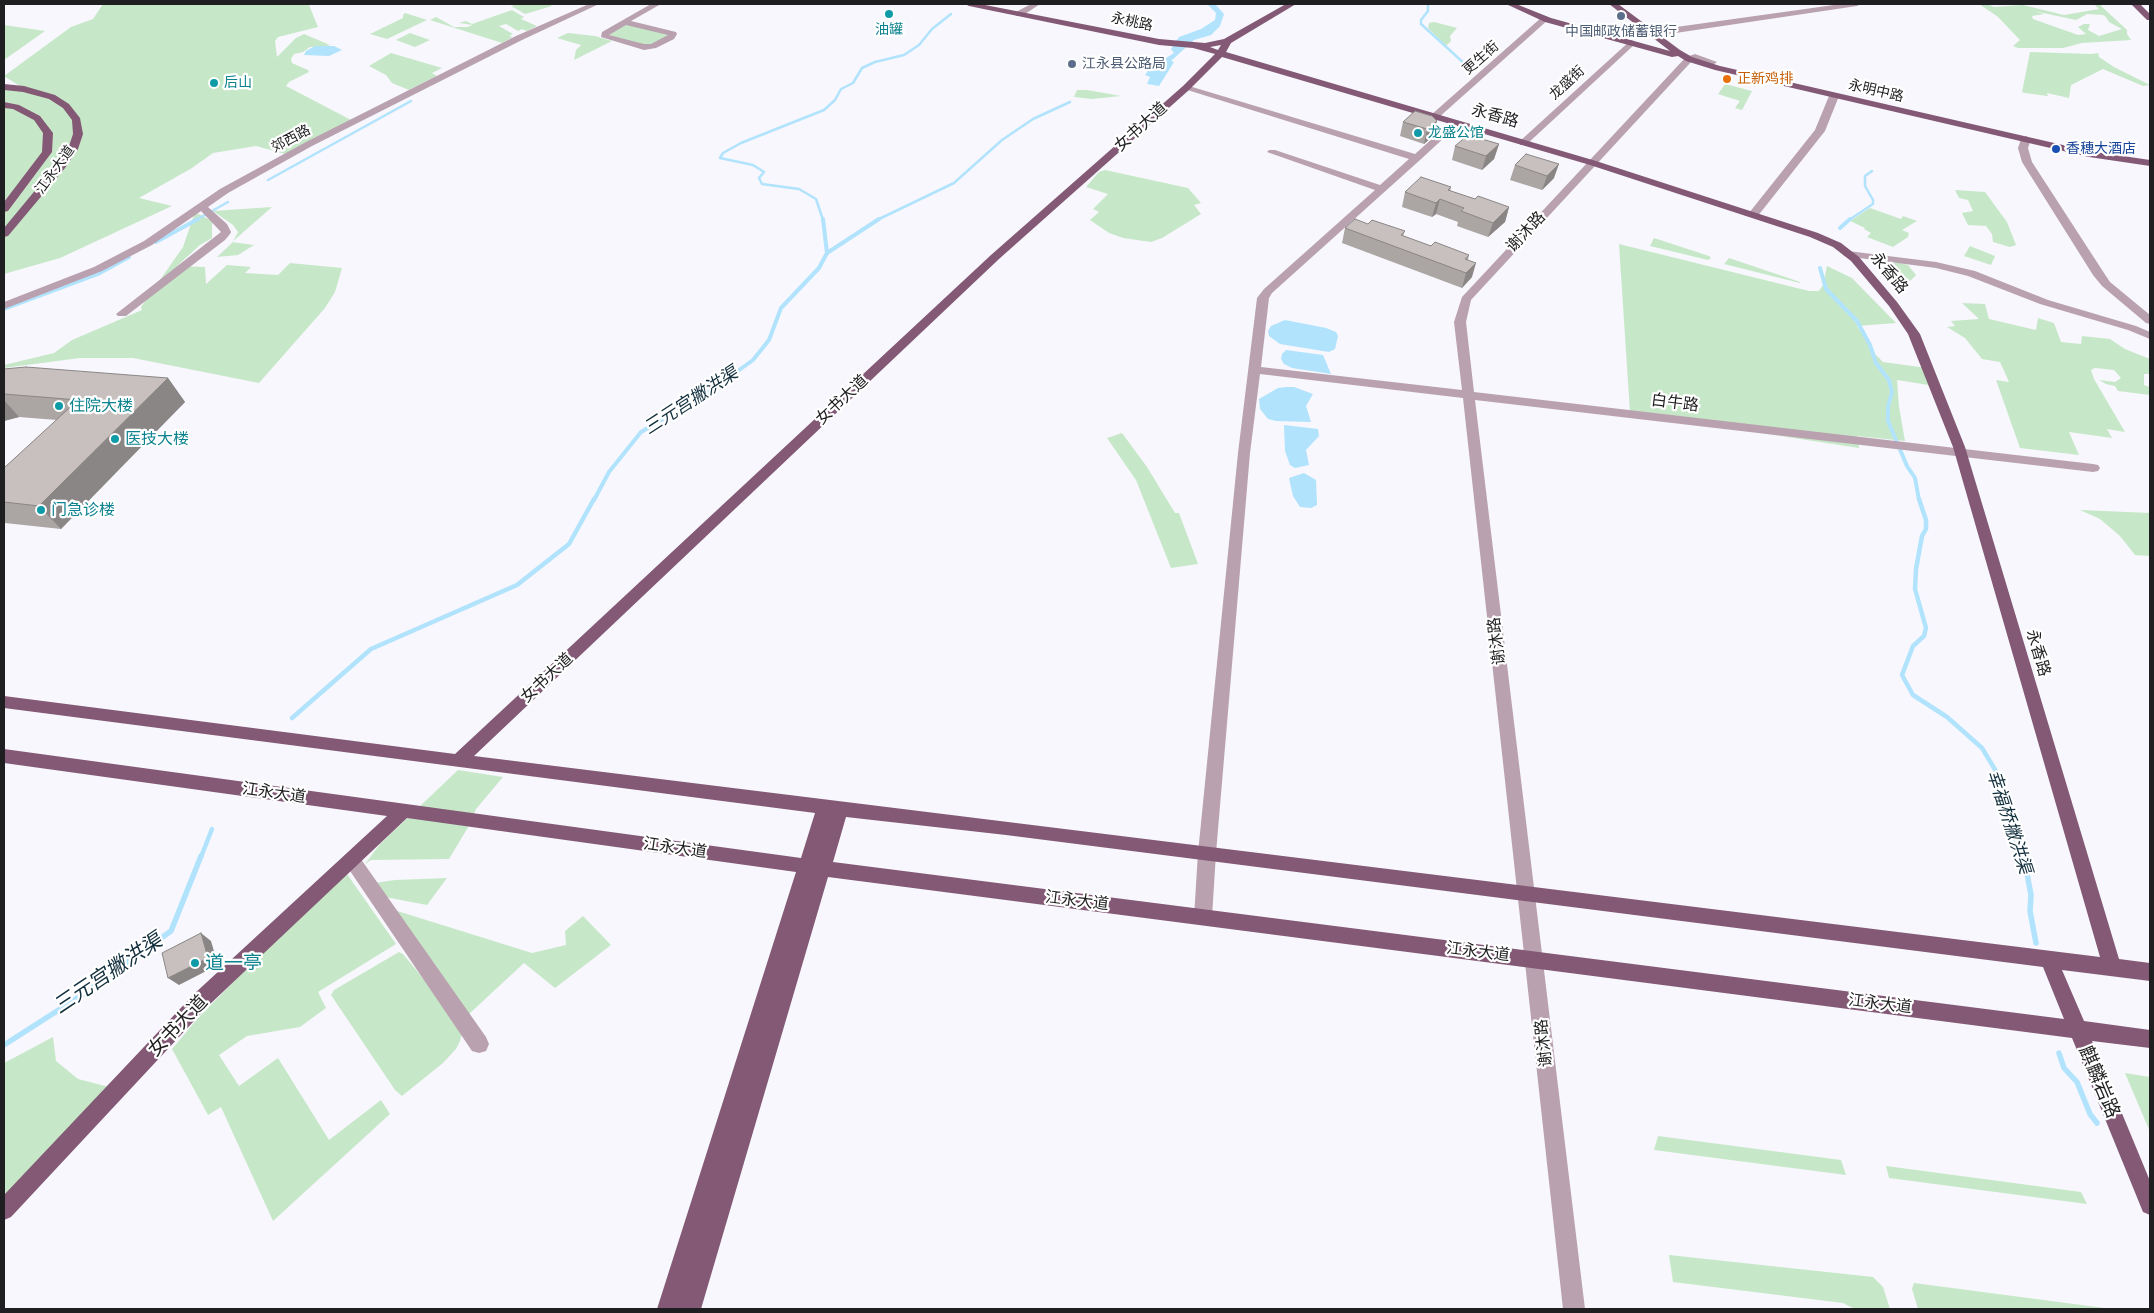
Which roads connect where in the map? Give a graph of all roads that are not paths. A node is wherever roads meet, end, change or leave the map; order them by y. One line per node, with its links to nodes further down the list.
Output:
1 (595, 4): 39 (street, 郊西路)
2 (657, 4): 14 (street)
3 (969, 4): 11 (main road, 永桃路)
4 (1036, 4): 11 (street)
5 (1292, 4): 19 (main road)
6 (1510, 4): 13 (main road)
7 (1613, 4): 15 (main road)
8 (1624, 4): 16 (main road)
9 (1857, 4): 16 (street)
10 (2135, 4): 12 (main road)
11 (1019, 14): 18 (main road, 永桃路)
12 (2150, 18)
13 (1545, 19): 17 (main road); 28 (street, 更生街)
14 (624, 22): 14 (street)
15 (1648, 30): 17 (main road); 21 (main road)
16 (1662, 32): 20 (main road)
17 (1629, 42): 21 (main road); 31 (street, 龙盛街)
18 (1196, 46): 19 (main road, 永香路)
19 (1221, 46): 25 (main road, 女书大道); 28 (main road, 永香路)
20 (1682, 47): 22 (street); 23 (main road)
21 (1662, 49): 22 (street)
22 (1685, 63): 23 (street); 35 (street, 谢沐路)
23 (1717, 65): 26 (main road, 永明中路); 34 (main road, 永明中路)
24 (4, 87): 41 (main road, 江永大道)
25 (1186, 88): 33 (street); 53 (main road, 女书大道)
26 (1834, 96): 30 (main road, 永明中路); 40 (street)
27 (4, 105): 38 (main road, 江永大道)
28 (1434, 117): 29 (main road, 永香路)
29 (1455, 123): 31 (main road, 永香路); 33 (street)
30 (2026, 139): 36 (main road, 永明中路); 45 (street)
31 (1523, 143): 35 (main road, 永香路)
32 (1272, 152): 37 (street)
33 (1417, 158): 37 (street)
34 (2150, 158)
35 (1593, 163): 40 (main road, 永香路); 48 (street, 谢沐路)
36 (2150, 163)
37 (1383, 189): 47 (street)
38 (4, 209)
39 (206, 211): 43 (street, 郊西路); 44 (street)
40 (1753, 215): 42 (main road, 永香路)
41 (4, 234)
42 (1848, 254): 46 (street); 49 (main road, 永香路)
43 (4, 306)
44 (122, 314)
45 (2150, 321)
46 (2150, 336)
47 (1254, 370): 48 (street, 白牛路); 56 (street)
48 (1468, 396): 49 (street, 白牛路); 59 (street, 谢沐路)
49 (1961, 454): 50 (street, 白牛路); 63 (main road, 永香路)
50 (2093, 468)
51 (4, 702): 53 (main road)
52 (4, 756): 55 (main road, 江永大道)
53 (458, 761): 54 (main road)
54 (832, 808): 56 (main road); 58 (main road)
55 (405, 810): 57 (main road, 女书大道); 58 (main road, 江永大道)
56 (1207, 853): 59 (main road); 60 (street)
57 (352, 860): 67 (street); 69 (main road, 女书大道)
58 (814, 867): 60 (main road, 江永大道); 70 (main road); 71 (main road)
59 (1527, 894): 61 (main road); 62 (street, 谢沐路)
60 (1203, 917): 62 (main road, 江永大道)
61 (2049, 959): 63 (main road); 65 (main road, 麒麟岩路)
62 (1535, 960): 65 (main road, 江永大道); 72 (street, 谢沐路)
63 (2112, 967): 64 (main road)
64 (2150, 972)
65 (2077, 1029): 66 (main road, 江永大道); 68 (main road, 麒麟岩路)
66 (2150, 1039)
67 (479, 1044)
68 (2150, 1204)
69 (4, 1210)
70 (668, 1309)
71 (690, 1309)
72 (1574, 1309)

